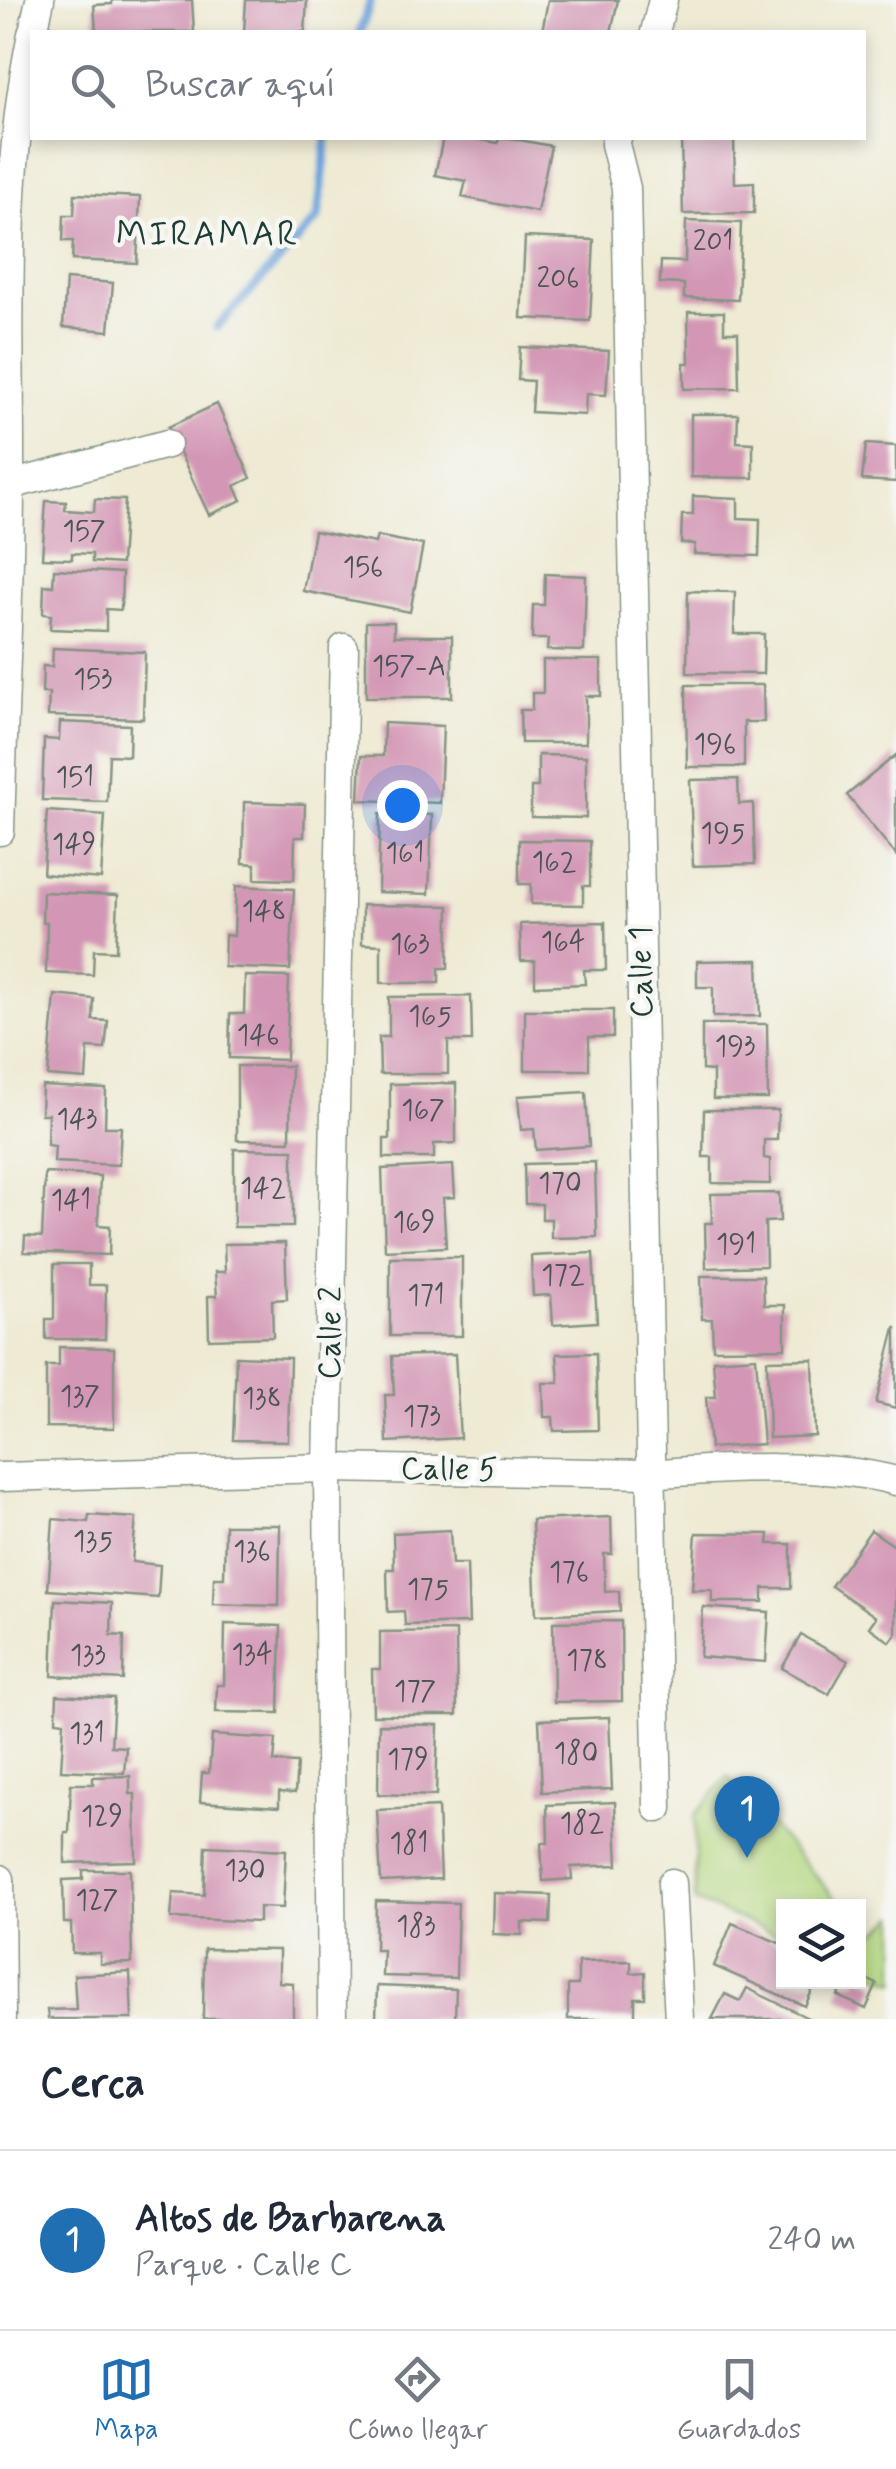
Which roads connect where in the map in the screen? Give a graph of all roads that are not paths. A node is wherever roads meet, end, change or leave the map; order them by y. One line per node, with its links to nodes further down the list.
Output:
1 (40, 0): 3 (street)
2 (663, 0): 4 (street)
3 (34, 30)
4 (656, 30)
5 (30, 43): 6 (street)
6 (18, 82): 9 (street)
7 (613, 140): 13 (street, Calle 1)
8 (166, 444): 9 (street)
9 (10, 485): 11 (street)
10 (344, 648): 12 (street, Calle 2)
11 (0, 831)
12 (328, 1468): 13 (street, Calle 5); 14 (street, Calle 5); 21 (street, Calle 2)
13 (651, 1474): 15 (street, Calle 5); 16 (street, Calle 1)
14 (0, 1478)
15 (896, 1481)
16 (658, 1808)
17 (0, 1879): 19 (street)
18 (672, 1882): 22 (street)
19 (1, 1927): 20 (street)
20 (1, 2019)
21 (332, 2019)
22 (678, 2019)

